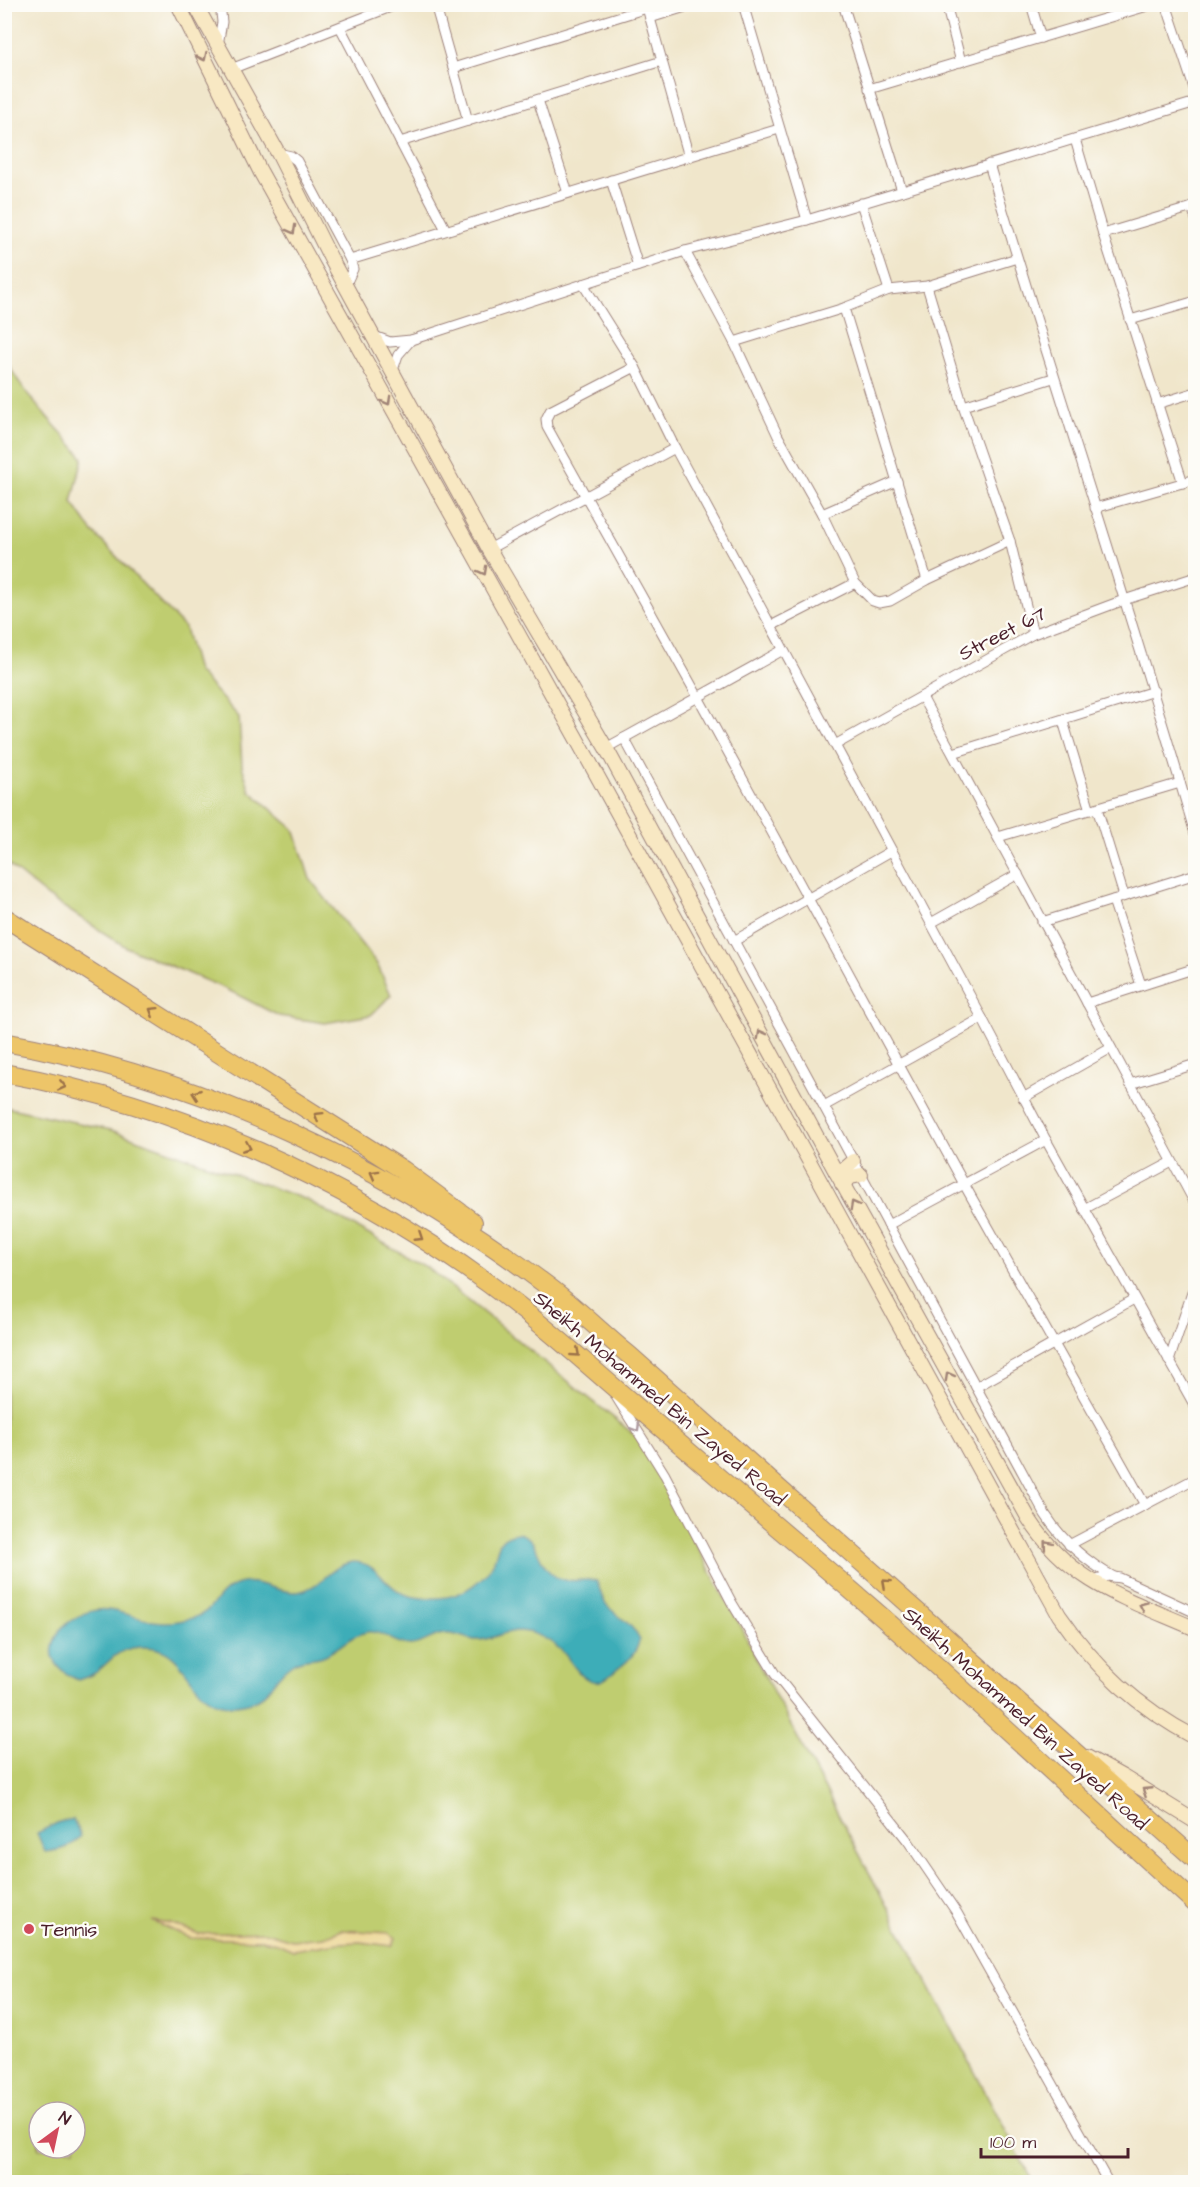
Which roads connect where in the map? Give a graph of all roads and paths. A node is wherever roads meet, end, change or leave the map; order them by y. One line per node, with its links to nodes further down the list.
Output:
1 (178, 4): 138 (main road, one-way to 138)
2 (195, 4): 16 (main road)
3 (203, 4): 16 (main road)
4 (220, 4): 19 (street)
5 (398, 4): 17 (street)
6 (435, 4): 22 (street)
7 (695, 4): 15 (street)
8 (743, 4): 29 (street)
9 (843, 4): 24 (street)
10 (946, 4): 21 (street)
11 (1031, 4): 18 (street)
12 (1154, 4): 18 (street)
13 (1166, 4): 25 (street)
14 (647, 6): 15 (street); 22 (street)
15 (650, 18): 20 (street)
16 (207, 25): 19 (main road)
17 (340, 27): 23 (street); 31 (street)
18 (1041, 38): 21 (street)
19 (218, 45): 23 (main road)
20 (662, 61): 26 (street); 33 (street)
21 (961, 62): 24 (street)
22 (453, 68): 28 (street)
23 (231, 69): 32 (main road)
24 (869, 89): 36 (street)
25 (1196, 94)
26 (538, 100): 28 (street); 37 (street)
27 (1196, 102): 30 (street)
28 (468, 121): 31 (street)
29 (779, 129): 33 (street); 40 (street)
30 (1075, 139): 34 (street); 43 (street)
31 (400, 142): 42 (street)
32 (278, 153): 46 (street); 49 (main road)
33 (689, 157): 35 (street)
34 (989, 164): 36 (street); 45 (street)
35 (611, 180): 37 (street); 47 (street)
36 (902, 191): 38 (street)
37 (568, 193): 42 (street)
38 (861, 203): 40 (street); 51 (street)
39 (1194, 206): 41 (street); 43 (street)
40 (807, 219): 44 (street)
41 (1196, 219)
42 (446, 230): 46 (street)
43 (1102, 234): 54 (street)
44 (685, 251): 47 (street); 57 (street)
45 (1017, 258): 50 (street); 60 (street)
46 (350, 260): 49 (street)
47 (638, 266): 48 (street)
48 (583, 284): 56 (street); 58 (street)
49 (345, 286): 55 (main road)
50 (927, 286): 51 (street); 63 (street)
51 (889, 290): 53 (street)
52 (1196, 301): 54 (street)
53 (844, 308): 57 (street); 66 (street)
54 (1130, 320): 62 (street)
55 (371, 335): 56 (street); 59 (main road)
56 (411, 340): 59 (street)
57 (734, 342): 70 (street)
58 (635, 367): 64 (street); 68 (street)
59 (392, 373): 72 (main road)
60 (1053, 378): 63 (street); 69 (street)
61 (1196, 392): 62 (street)
62 (1157, 404): 67 (street)
63 (963, 406): 71 (street)
64 (675, 448): 68 (street); 77 (street)
65 (1196, 479): 67 (street)
66 (897, 481): 70 (street); 74 (street)
67 (1182, 483): 69 (street)
68 (584, 496): 72 (street); 81 (street)
69 (1095, 508): 76 (street)
70 (822, 514): 75 (street)
71 (1010, 542): 74 (street); 78 (street)
72 (489, 549): 86 (main road)
73 (1196, 577): 76 (street, Street 67)
74 (927, 580): 75 (street)
75 (855, 583): 77 (street)
76 (1124, 600): 78 (street, Street 67); 80 (street)
77 (771, 626): 79 (street)
78 (1033, 634): 82 (street, Street 67)
79 (783, 650): 81 (street); 85 (street)
80 (1154, 691): 83 (street); 88 (street)
81 (698, 697): 84 (street); 96 (street)
82 (922, 697): 85 (street, Street 67); 87 (street)
83 (1063, 721): 87 (street); 89 (street)
84 (624, 738): 86 (street); 101 (street)
85 (835, 745): 92 (street)
86 (606, 748): 118 (main road, one-way to 86)
87 (953, 753): 90 (street)
88 (1180, 783): 89 (street); 91 (street)
89 (1093, 809): 90 (street); 95 (street)
90 (998, 837): 93 (street)
91 (1196, 837)
92 (891, 850): 96 (street); 100 (street)
93 (1018, 874): 99 (street); 100 (street)
94 (1196, 874): 95 (street)
95 (1124, 896): 97 (street)
96 (808, 900): 101 (street); 108 (street)
97 (1113, 900): 99 (street); 103 (street)
98 (4, 917): 124 (highway, one-way to 98)
99 (1042, 922): 104 (street)
100 (931, 923): 105 (street)
101 (734, 941): 113 (street)
102 (1196, 968): 103 (street)
103 (1142, 985): 104 (street)
104 (1087, 1003): 107 (street)
105 (982, 1018): 108 (street); 112 (street)
106 (4, 1042): 124 (highway, Sheikh Mohammed Bin Zayed Road, one-way to 106)
107 (1111, 1048): 111 (street); 112 (street)
108 (898, 1064): 113 (street); 119 (street)
109 (1196, 1064): 111 (street)
110 (4, 1073): 128 (highway, Sheikh Mohammed Bin Zayed Road, one-way to 128)
111 (1130, 1084): 116 (street)
112 (1023, 1098): 114 (street)
113 (824, 1106): 115 (street)
114 (1046, 1140): 119 (street); 121 (street)
115 (853, 1161): 117 (street); 118 (main road)
116 (1172, 1162): 120 (street); 121 (street)
117 (861, 1175): 118 (main road); 122 (street)
118 (839, 1178): 135 (main road, one-way to 118)
119 (964, 1184): 122 (street); 126 (street)
120 (1196, 1205)
121 (1084, 1209): 125 (street)
122 (888, 1225): 129 (street)
123 (1196, 1281): 127 (street)
124 (550, 1288): 139 (highway, Sheikh Mohammed Bin Zayed Road, one-way to 124)
125 (1134, 1299): 126 (street); 127 (street)
126 (1054, 1343): 129 (street); 132 (street)
127 (1169, 1361): 130 (street)
128 (607, 1381): 142 (highway, Sheikh Mohammed Bin Zayed Road); 143 (street, one-way to 143)
129 (976, 1386): 133 (street)
130 (1196, 1408)
131 (1196, 1478): 132 (street)
132 (1145, 1505): 133 (street)
133 (1069, 1545): 134 (street)
134 (1114, 1577): 135 (street); 136 (street)
135 (1091, 1582): 137 (main road, one-way to 135)
136 (1196, 1613)
137 (1196, 1629)
138 (1196, 1738)
139 (1072, 1750): 140 (main road, one-way to 139); 141 (highway, Sheikh Mohammed Bin Zayed Road)
140 (1196, 1822)
141 (1196, 1860)
142 (1196, 1904)
143 (1108, 2182)

